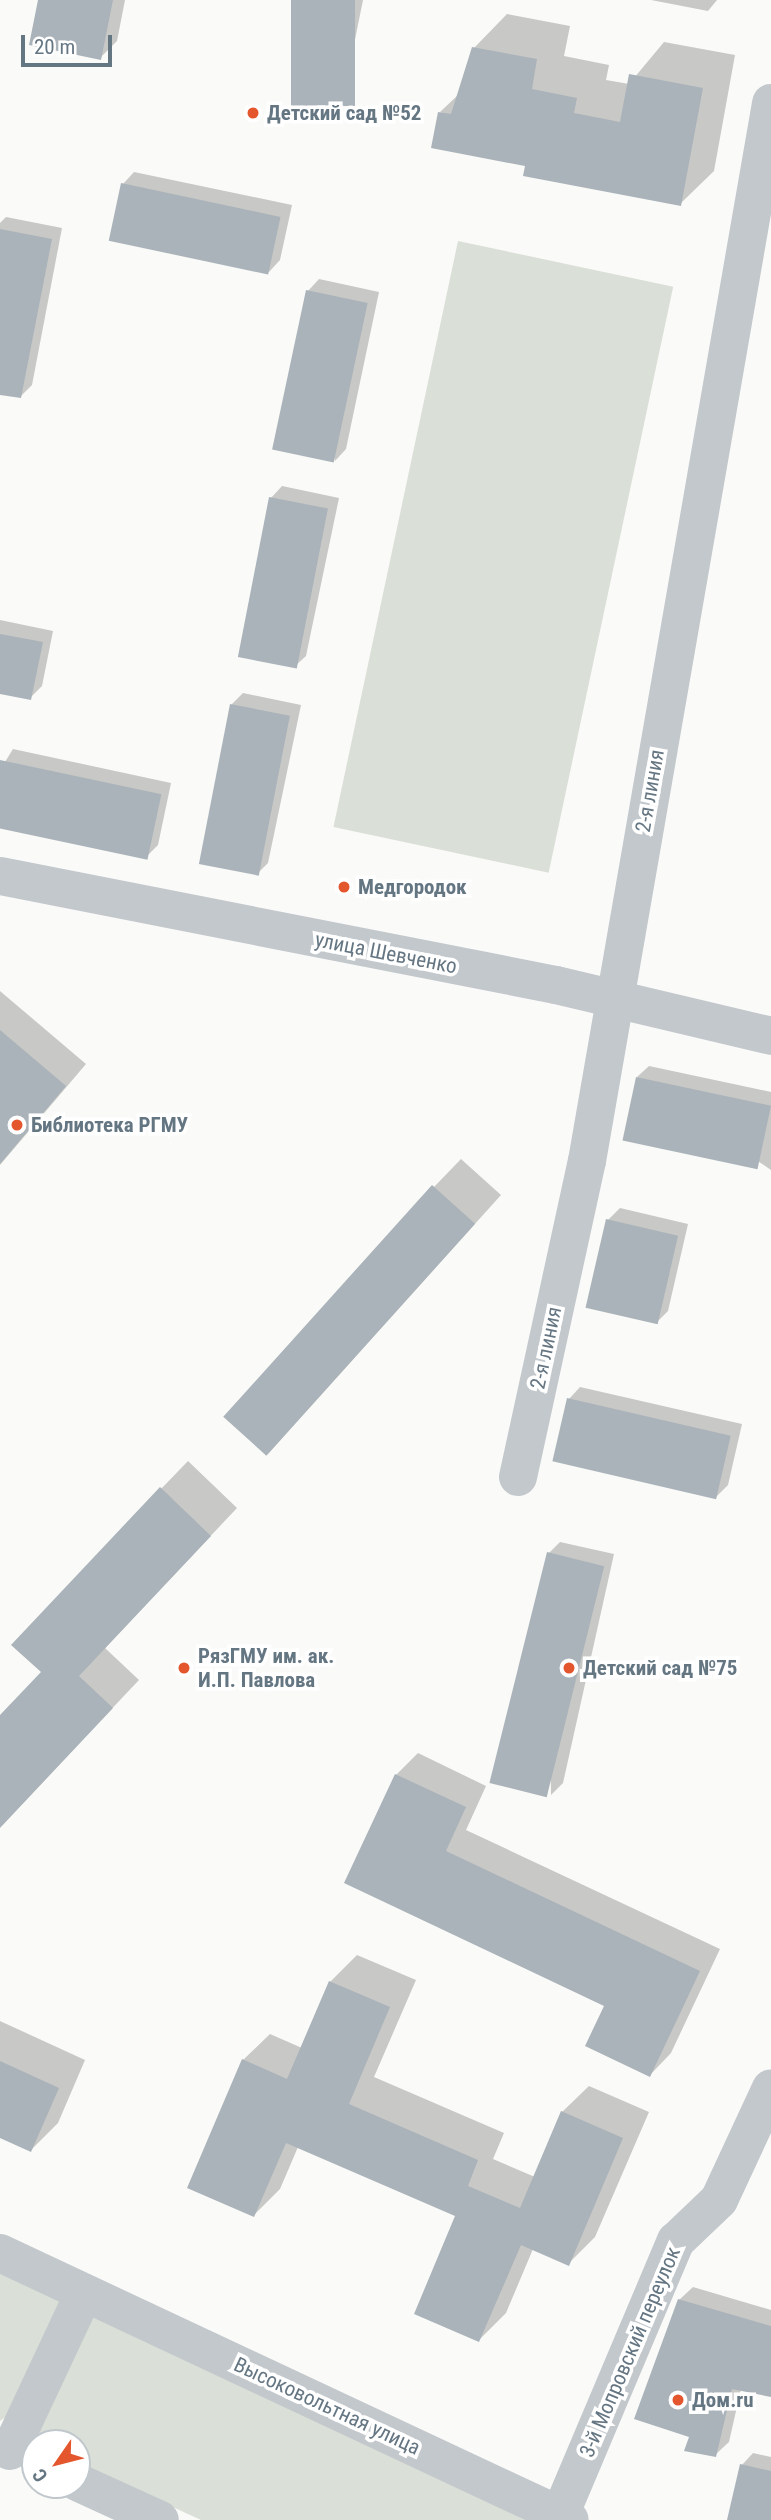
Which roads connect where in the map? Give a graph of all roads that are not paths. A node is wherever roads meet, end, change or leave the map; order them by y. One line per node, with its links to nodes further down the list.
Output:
1 (771, 103): 3 (street, 2-я линия)
2 (0, 876): 3 (street, улица Шевченко)
3 (613, 1001): 4 (street, улица Шевченко); 5 (street, 2-я линия)
4 (771, 1036)
5 (518, 1477)
6 (771, 2088): 11 (street, 3-й Мопровский переулок)
7 (0, 2253): 8 (street, Высоковольтная улица)
8 (84, 2292): 9 (street); 11 (street, Высоковольтная улица)
9 (15, 2453)
10 (91, 2488): 12 (street)
11 (565, 2518)
12 (160, 2520)

